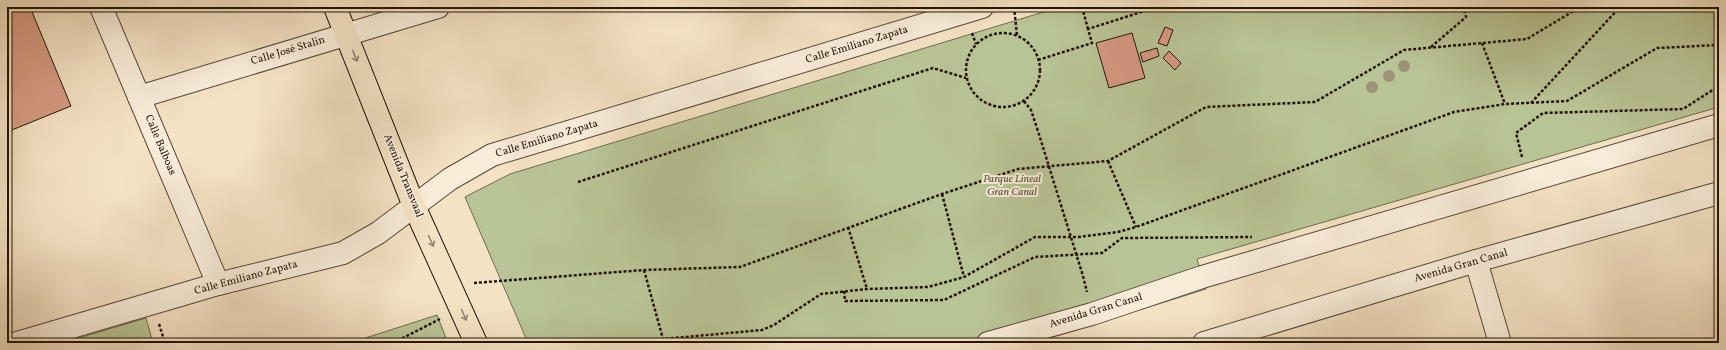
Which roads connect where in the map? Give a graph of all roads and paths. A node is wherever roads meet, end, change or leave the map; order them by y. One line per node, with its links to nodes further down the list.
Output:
1 (101, 7): 20 (street, Calle Balboas)
2 (335, 7): 12 (main road, Avenida Transvaal)
3 (438, 7): 12 (street, Calle José Stalin)
4 (1014, 7): 13 (path)
5 (1082, 7): 11 (path)
6 (1157, 7): 11 (path)
7 (1463, 7): 16 (path)
8 (1580, 7): 14 (path)
9 (1620, 7): 23 (path)
10 (971, 9): 30 (street, Calle Emiliano Zapata)
11 (1088, 29): 17 (path)
12 (346, 34): 20 (street, Calle José Stalin); 30 (main road, Avenida Transvaal, one-way to 30)
13 (1017, 35): 17 (path); 18 (path)
14 (1482, 43): 16 (path); 22 (path)
15 (1719, 45): 23 (path)
16 (1431, 48): 26 (path)
17 (1038, 60): 21 (path)
18 (966, 78): 21 (path); 27 (path)
19 (1719, 86): 25 (path)
20 (139, 97): 38 (street, Calle Balboas)
21 (1024, 101): 36 (path, bridge)
22 (1504, 104): 23 (path); 32 (path)
23 (1531, 104)
24 (1719, 125): 47 (street, Avenida Gran Canal)
25 (1522, 158)
26 (1108, 161): 29 (path); 32 (path)
27 (578, 182)
28 (1719, 193): 34 (street, Avenida Gran Canal)
29 (942, 194): 31 (path); 37 (path)
30 (414, 206): 38 (street, Calle Emiliano Zapata); 39 (main road, Avenida Transvaal, one-way to 39)
31 (848, 227): 35 (path); 40 (path)
32 (1136, 227): 37 (path)
33 (1259, 236): 41 (path)
34 (1476, 262): 48 (street, Avenida Gran Canal); 49 (street)
35 (644, 270): 39 (path); 42 (path)
36 (1082, 276)
37 (964, 277): 40 (path)
38 (218, 284): 43 (street, Calle Emiliano Zapata)
39 (452, 286): 44 (path); 45 (main road, Avenida Transvaal, one-way to 45)
40 (867, 289): 41 (path)
41 (844, 291): 42 (path)
42 (663, 339): 46 (path)
43 (17, 343)
44 (393, 343)
45 (476, 343)
46 (657, 343)
47 (988, 343)
48 (1204, 343)
49 (1500, 343)

